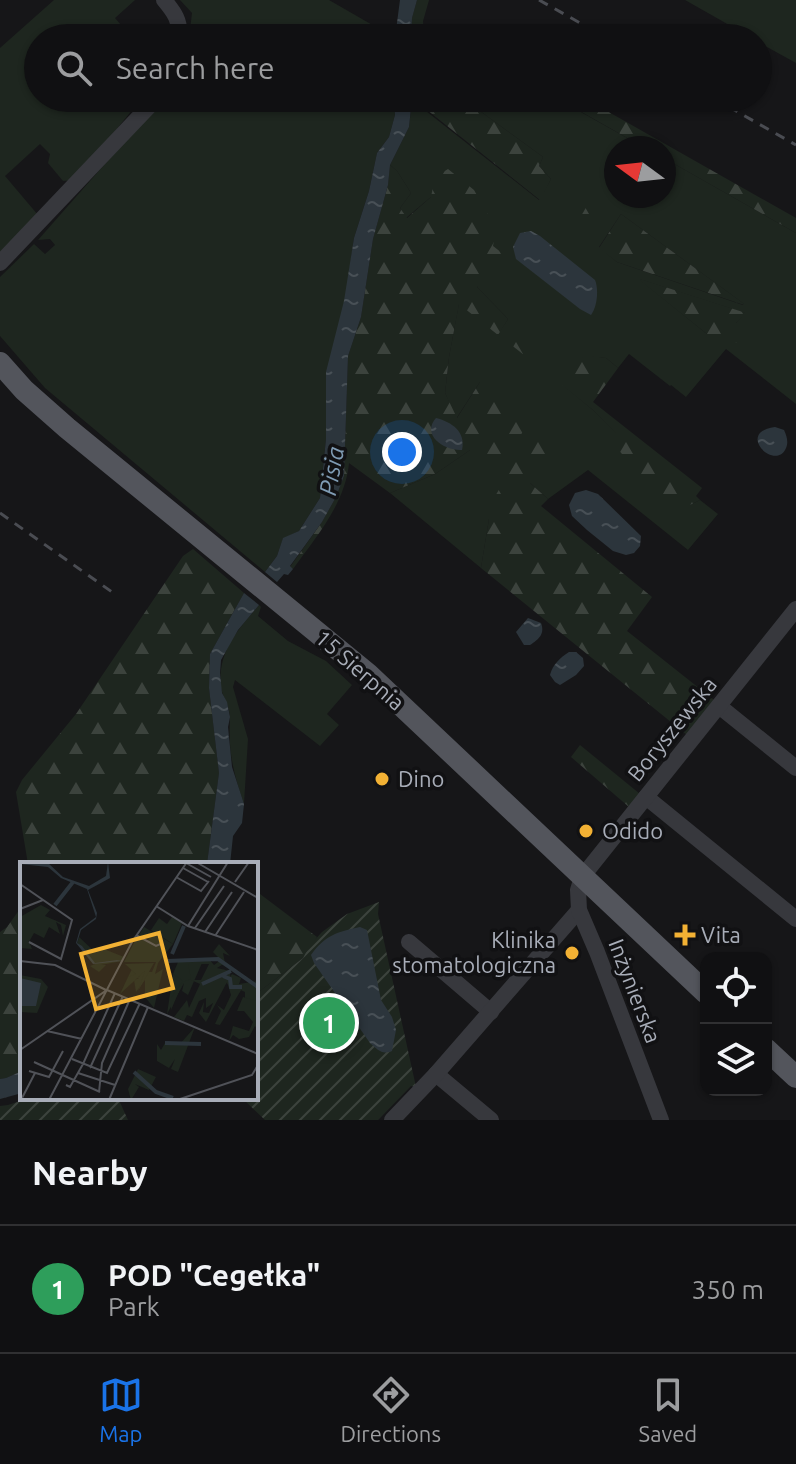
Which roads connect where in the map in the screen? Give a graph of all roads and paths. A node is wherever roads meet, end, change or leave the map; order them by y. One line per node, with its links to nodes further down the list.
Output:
1 (164, 0): 2 (street)
2 (178, 24)
3 (144, 112): 4 (street)
4 (0, 263)
5 (0, 363): 11 (main road, 15 Sierpnia)
6 (796, 609): 7 (street, Boryszewska)
7 (790, 628): 8 (street, Boryszewska)
8 (719, 706): 9 (street); 10 (street, Boryszewska)
9 (796, 768)
10 (646, 797): 11 (street, Boryszewska); 13 (street)
11 (582, 877): 12 (street, Inżynierska); 15 (main road, 15 Sierpnia)
12 (579, 910): 16 (street); 22 (street, Inżynierska)
13 (796, 919)
14 (409, 942): 16 (street)
15 (700, 987)
16 (491, 1012): 18 (street)
17 (772, 1055): 19 (main road)
18 (436, 1074): 20 (street); 21 (street)
19 (796, 1077)
20 (392, 1120)
21 (491, 1120)
22 (661, 1120)

